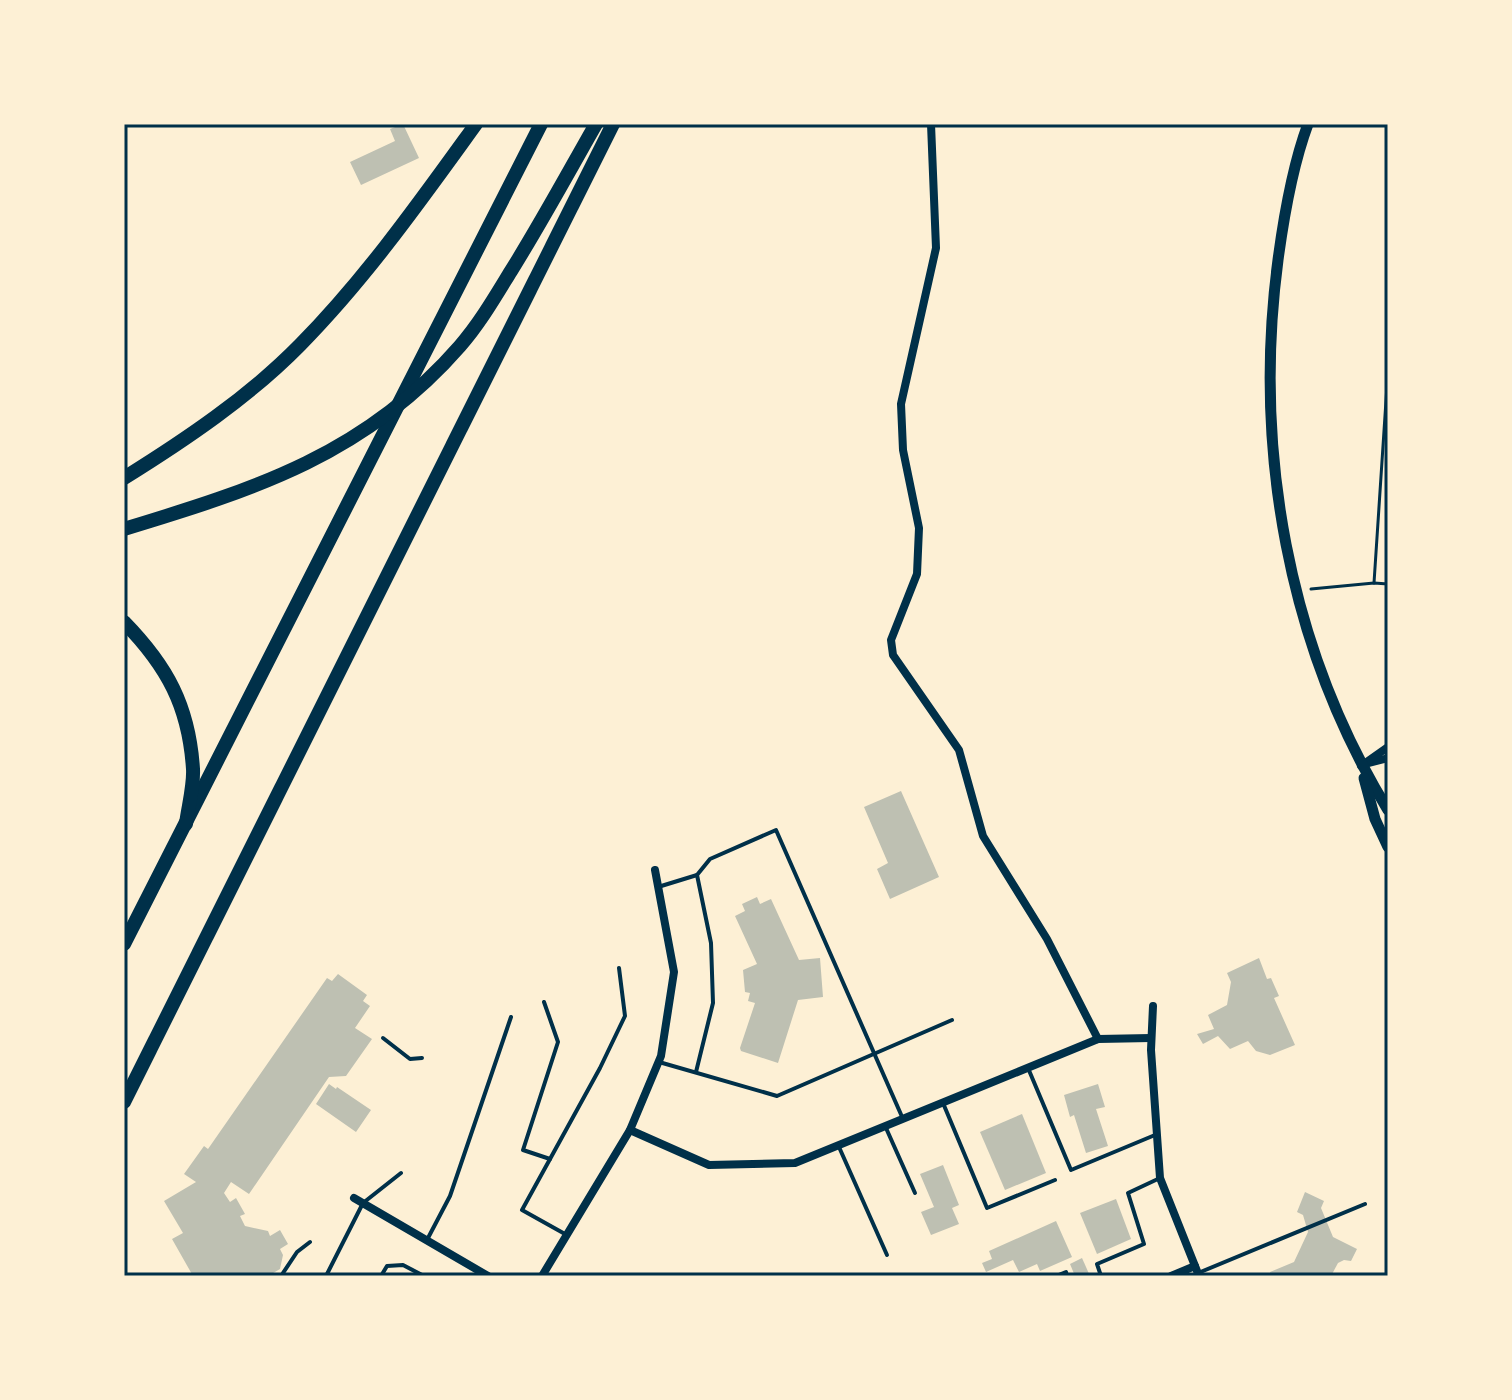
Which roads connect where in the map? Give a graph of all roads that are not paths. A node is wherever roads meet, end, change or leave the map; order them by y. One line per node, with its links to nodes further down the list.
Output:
1 (476, 124): 7 (main road)
2 (541, 124): 14 (main road)
3 (596, 124): 8 (main road)
4 (613, 124): 33 (main road)
5 (931, 124): 27 (street)
6 (1308, 124): 12 (street)
7 (124, 478)
8 (124, 529)
9 (124, 622): 14 (main road)
10 (1388, 747): 12 (street)
11 (1388, 758): 12 (street)
12 (1361, 766): 13 (street); 15 (street)
13 (1388, 810)
14 (186, 824): 19 (main road)
15 (1388, 847)
16 (655, 870): 18 (street)
17 (697, 875): 18 (lane); 28 (lane); 32 (lane)
18 (658, 887): 30 (street)
19 (124, 944)
20 (619, 968): 40 (lane)
21 (544, 1002): 40 (lane)
22 (1153, 1006): 26 (street)
23 (511, 1017): 48 (lane)
24 (952, 1020): 28 (lane)
25 (383, 1038): 29 (lane)
26 (1151, 1038): 27 (street); 38 (street)
27 (1098, 1039): 31 (street)
28 (874, 1056): 32 (lane); 35 (lane)
29 (422, 1058)
30 (659, 1062): 32 (lane); 37 (street)
31 (1028, 1068): 34 (street); 38 (lane)
32 (696, 1072)
33 (124, 1102)
34 (943, 1103): 35 (street); 43 (lane)
35 (903, 1119): 36 (street)
36 (885, 1126): 39 (street); 44 (lane)
37 (630, 1130): 39 (street); 47 (street)
38 (1155, 1135): 42 (street)
39 (838, 1145): 50 (lane)
40 (550, 1159): 47 (lane)
41 (401, 1173): 45 (lane)
42 (1160, 1178): 51 (street); 60 (lane)
43 (1055, 1180)
44 (915, 1193)
45 (358, 1201): 48 (street); 53 (lane)
46 (1365, 1204): 51 (lane)
47 (567, 1235): 57 (street)
48 (427, 1240): 56 (street)
49 (310, 1242): 52 (lane)
50 (887, 1255)
51 (1197, 1272): 61 (street)
52 (281, 1276)
53 (326, 1276)
54 (381, 1276): 55 (lane)
55 (424, 1276)
56 (488, 1276)
57 (542, 1276)
58 (1056, 1276): 59 (lane)
59 (1067, 1276)
60 (1101, 1276)
61 (1171, 1276)

